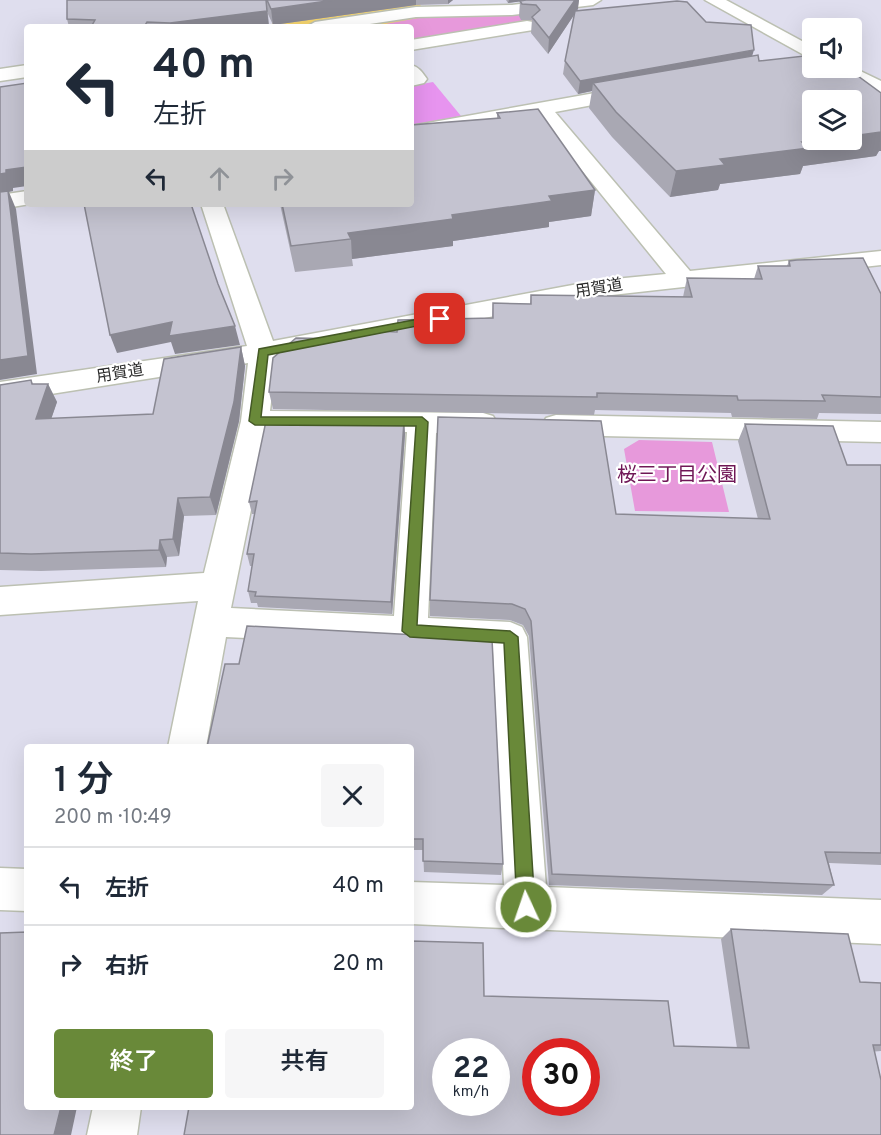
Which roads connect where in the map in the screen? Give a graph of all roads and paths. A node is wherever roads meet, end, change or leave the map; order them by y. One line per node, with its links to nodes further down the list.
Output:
1 (401, 0): 5 (street)
2 (593, 0): 4 (street)
3 (713, 0): 8 (street)
4 (555, 7): 5 (street); 7 (street)
5 (416, 12): 6 (street)
6 (335, 24)
7 (414, 44)
8 (802, 48)
9 (802, 62): 10 (street)
10 (789, 64)
11 (24, 71): 12 (street)
12 (0, 75)
13 (859, 78): 14 (street)
14 (881, 89)
15 (648, 90): 16 (street)
16 (542, 108): 17 (street); 22 (street)
17 (414, 131)
18 (24, 198): 19 (street)
19 (0, 202)
20 (213, 207): 23 (street)
21 (872, 266): 22 (street, 用賀道)
22 (684, 278): 23 (street, 用賀道)
23 (263, 352): 24 (street, 用賀道); 25 (street)
24 (0, 392)
25 (255, 421): 26 (street); 28 (street)
26 (422, 422): 27 (street); 31 (street)
27 (881, 432)
28 (218, 586): 29 (street); 30 (street)
29 (0, 601)
30 (213, 622): 31 (street); 32 (street)
31 (410, 631): 36 (street)
32 (188, 744)
33 (0, 889): 34 (street)
34 (24, 890)
35 (414, 903): 36 (street)
36 (526, 907): 37 (street)
37 (881, 922)
38 (116, 1110): 39 (street)
39 (112, 1135)

